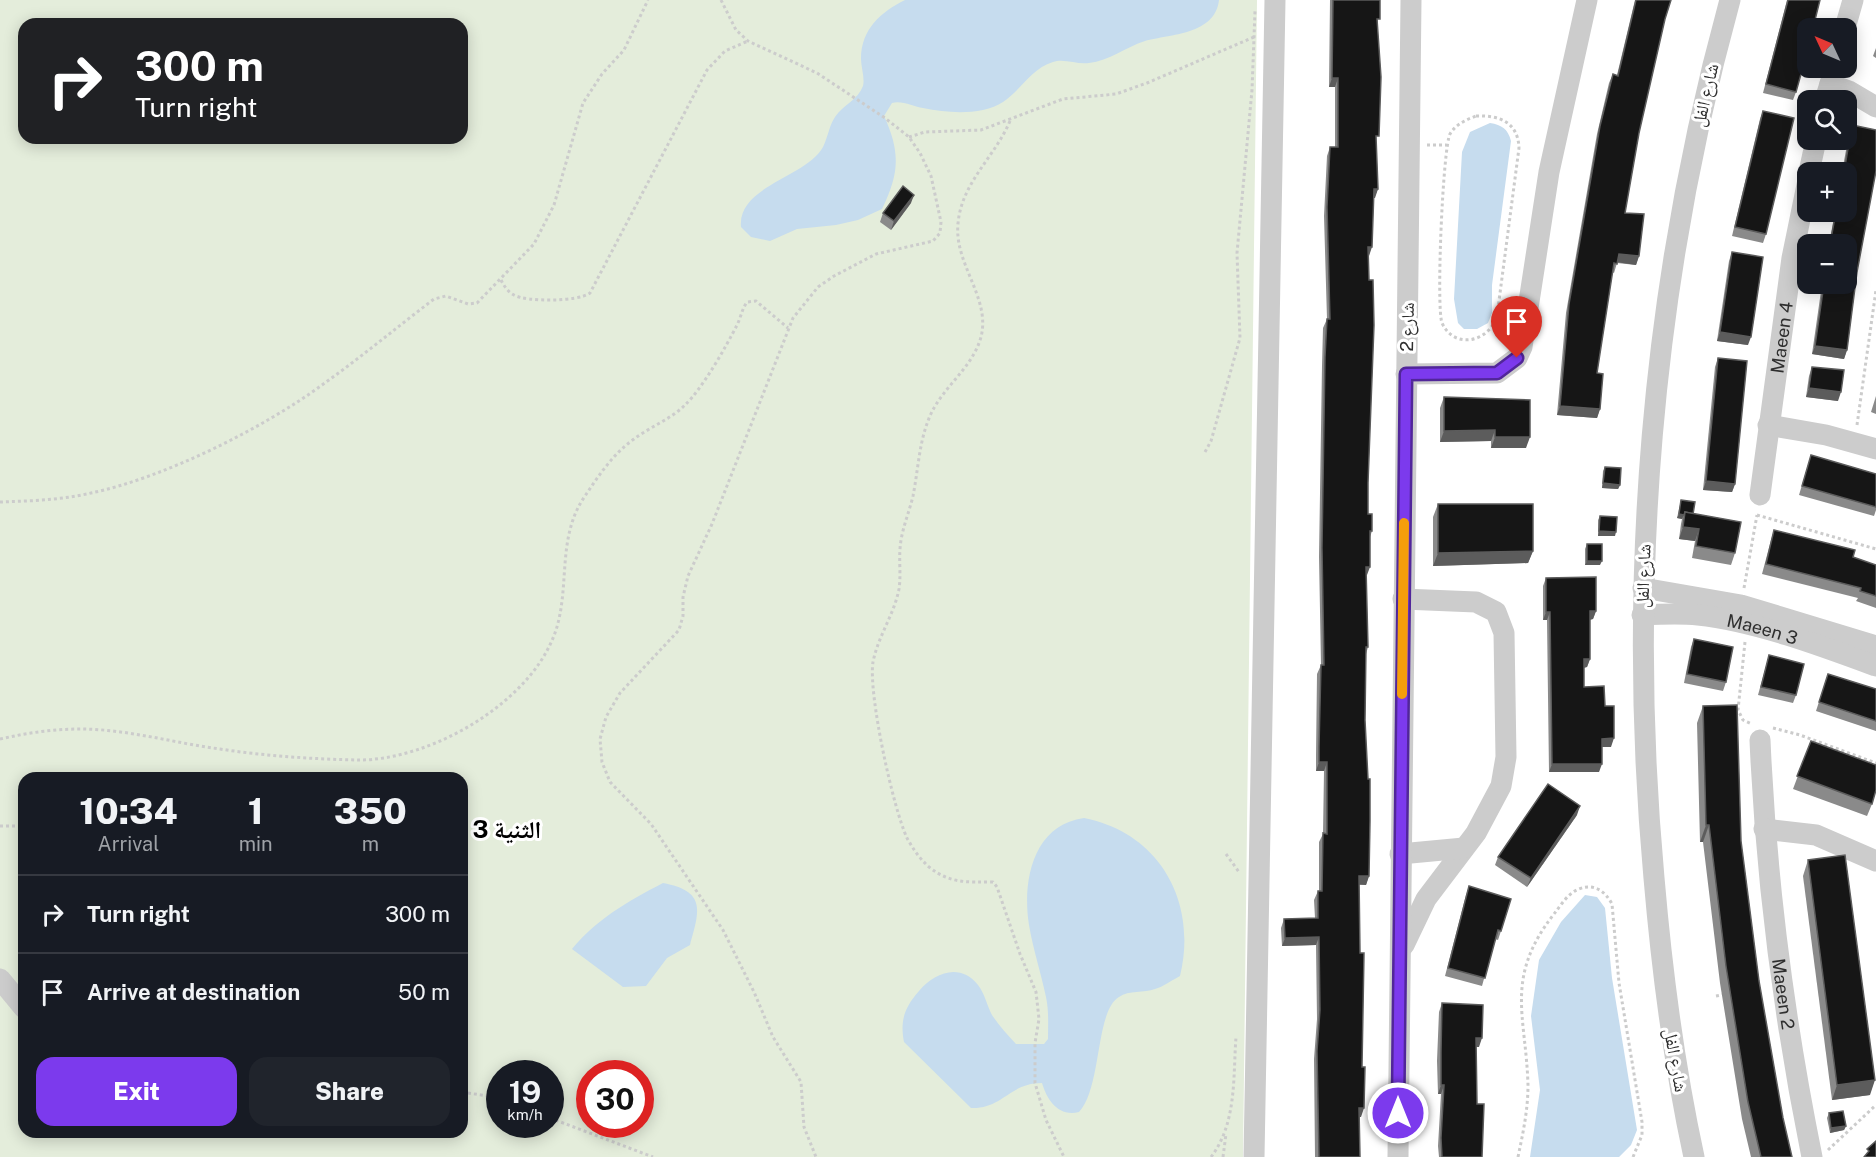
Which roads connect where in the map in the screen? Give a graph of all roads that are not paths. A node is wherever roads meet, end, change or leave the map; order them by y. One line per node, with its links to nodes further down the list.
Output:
1 (1275, 0): 27 (street)
2 (1411, 0): 10 (street, شارع 2)
3 (1587, 0): 10 (street)
4 (1730, 0): 14 (street, شارع الفل)
5 (1853, 0): 6 (street)
6 (1848, 18)
7 (1830, 84): 8 (street)
8 (1876, 107)
9 (1799, 222): 11 (street, Maeen 4)
10 (1406, 374): 15 (street, شارع 2)
11 (1768, 424): 12 (street); 13 (street, Maeen 4)
12 (1876, 449)
13 (1759, 505)
14 (1643, 588): 16 (street, شارع الفل); 17 (street, Maeen 3)
15 (1403, 599): 21 (street); 22 (street, شارع 2)
16 (1642, 615): 18 (street, Maeen 3); 29 (street, شارع الفل)
17 (1876, 646)
18 (1876, 666)
19 (1764, 731): 20 (street, Maeen 2)
20 (1764, 829): 23 (street); 30 (street, Maeen 2)
21 (1464, 848): 22 (street); 24 (street)
22 (1400, 854): 24 (street, شارع 2)
23 (1876, 861)
24 (1400, 957): 28 (street, شارع 2)
25 (0, 979): 26 (street)
26 (18, 1001)
27 (1254, 1157)
28 (1398, 1157)
29 (1694, 1157)
30 (1812, 1157)

